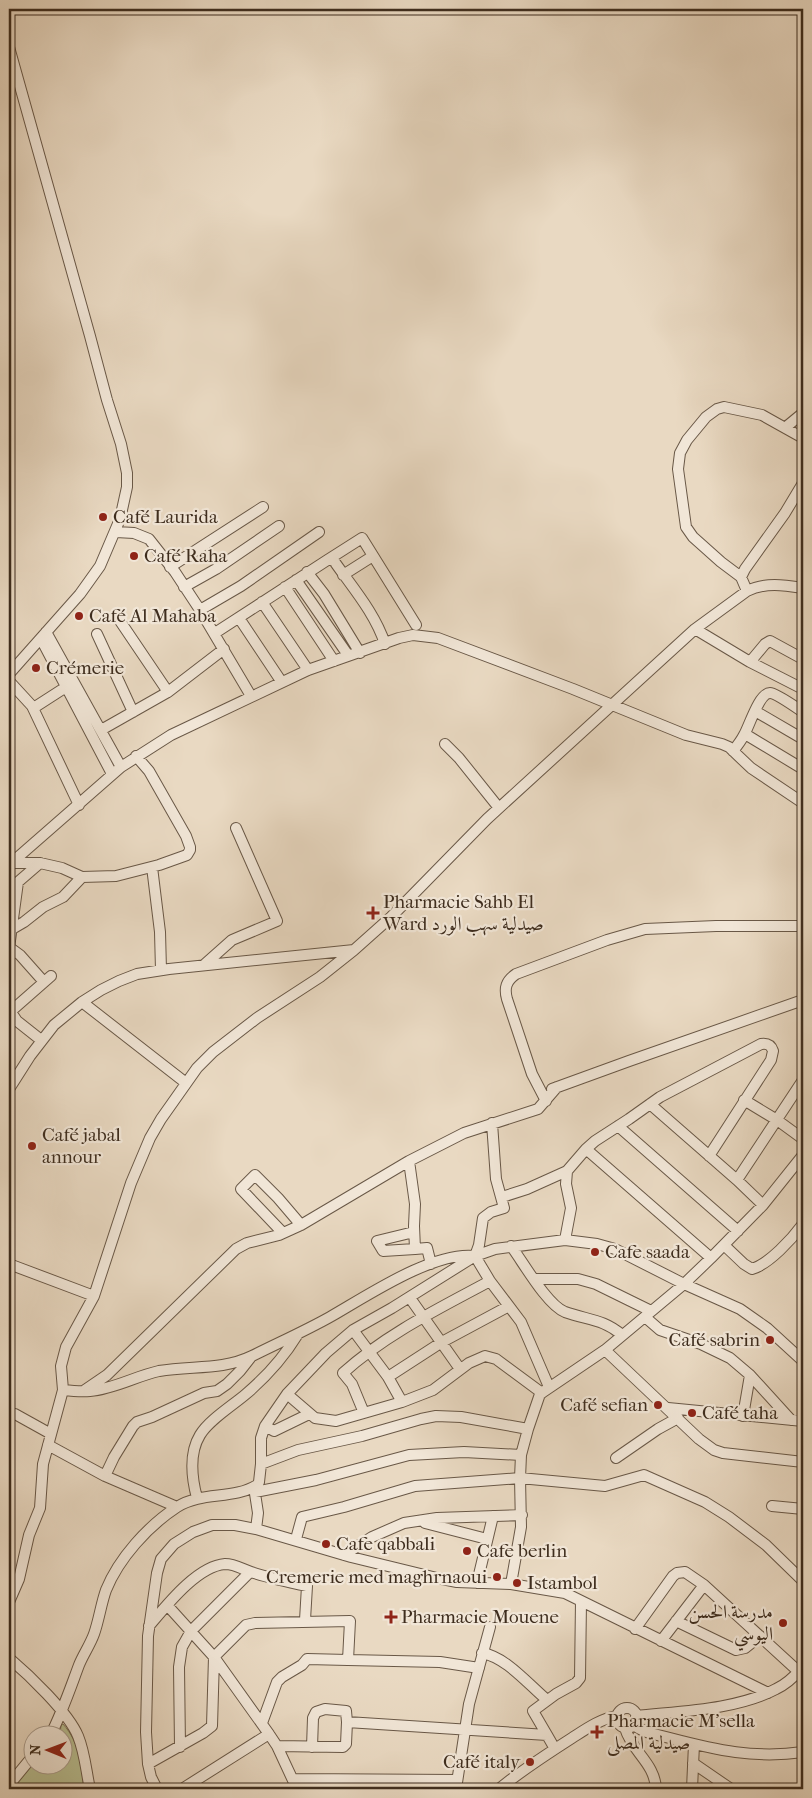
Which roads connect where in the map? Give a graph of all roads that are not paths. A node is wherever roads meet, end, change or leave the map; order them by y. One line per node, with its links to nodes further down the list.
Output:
1 (9, 47): 8 (street)
2 (803, 413): 3 (street)
3 (786, 427): 4 (street); 15 (street)
4 (803, 438)
5 (803, 483): 15 (street)
6 (263, 507): 12 (street)
7 (279, 526): 17 (street)
8 (116, 532): 12 (street); 29 (street)
9 (319, 532): 22 (street)
10 (373, 556): 11 (street); 14 (street); 25 (street)
11 (329, 559): 13 (street); 14 (street)
12 (170, 567): 17 (street)
13 (307, 572): 16 (street); 32 (street)
14 (343, 574): 30 (street)
15 (742, 577): 20 (street)
16 (296, 580): 18 (street); 33 (street)
17 (184, 587): 22 (street)
18 (285, 587): 21 (street); 35 (street)
19 (803, 588): 20 (street)
20 (747, 591): 26 (street)
21 (262, 602): 23 (street); 37 (street)
22 (200, 610): 28 (street)
23 (239, 618): 28 (street); 40 (street)
24 (120, 621): 43 (street)
25 (416, 625)
26 (695, 630): 36 (street); 45 (street)
27 (97, 634): 48 (street)
28 (215, 634): 31 (street)
29 (44, 636): 38 (street); 41 (street); 50 (street)
30 (385, 644): 32 (street); 45 (street)
31 (224, 649): 43 (street); 44 (street)
32 (360, 653): 35 (street)
33 (348, 655)
34 (803, 658): 36 (street)
35 (334, 661): 37 (street)
36 (750, 662): 42 (street)
37 (308, 670): 40 (street)
38 (9, 674)
39 (9, 681): 46 (street)
40 (280, 681): 44 (street)
41 (66, 687): 46 (street); 58 (street)
42 (803, 689)
43 (168, 692): 48 (street)
44 (251, 696): 55 (street)
45 (612, 705): 54 (street); 61 (street)
46 (32, 706): 60 (street)
47 (755, 710): 49 (street); 51 (street); 52 (street)
48 (133, 712): 50 (street)
49 (803, 712)
50 (101, 730): 56 (street)
51 (745, 734): 54 (street); 57 (street)
52 (803, 739)
53 (445, 744): 61 (street)
54 (733, 751): 59 (street)
55 (136, 756): 56 (street); 65 (street)
56 (121, 767): 58 (street)
57 (803, 769)
58 (112, 774): 60 (street)
59 (803, 803)
60 (79, 805): 64 (street)
61 (499, 808): 70 (street)
62 (236, 828): 71 (street)
63 (40, 863): 64 (street); 66 (street); 68 (street)
64 (10, 864)
65 (152, 867): 66 (street); 72 (street)
66 (82, 877): 68 (street)
67 (803, 926): 80 (street)
68 (12, 929): 69 (street)
69 (9, 948): 75 (street)
70 (354, 950): 71 (street); 78 (street)
71 (205, 964): 72 (street)
72 (161, 970): 74 (street)
73 (803, 1000): 80 (street)
74 (82, 1002): 76 (street); 78 (street)
75 (10, 1015): 76 (street)
76 (41, 1040): 79 (street)
77 (803, 1080): 83 (street)
78 (186, 1083): 111 (street)
79 (9, 1089)
80 (544, 1097): 84 (street)
81 (744, 1100): 82 (street); 83 (street); 89 (street)
82 (650, 1104): 85 (street); 89 (street)
83 (777, 1120): 86 (street); 92 (street)
84 (492, 1123): 90 (street); 93 (street)
85 (618, 1126): 87 (street); 97 (street)
86 (803, 1139)
87 (586, 1149): 91 (street); 105 (street)
88 (803, 1155): 94 (street)
89 (709, 1156): 92 (street)
90 (409, 1160): 96 (street); 98 (street)
91 (567, 1171): 93 (street); 100 (street)
92 (737, 1180): 94 (street)
93 (502, 1197): 104 (street)
94 (762, 1205): 97 (street)
95 (803, 1224): 101 (street)
96 (301, 1225): 99 (street); 99 (street)
97 (738, 1231): 101 (street)
98 (414, 1232): 103 (street); 103 (street)
99 (283, 1233): 129 (street)
100 (566, 1240): 102 (street); 110 (street)
101 (724, 1245): 105 (street)
102 (512, 1246): 104 (street); 108 (street)
103 (415, 1249): 107 (street)
104 (475, 1256): 107 (street); 109 (street); 112 (street)
105 (711, 1258): 110 (street)
106 (9, 1264): 111 (street)
107 (431, 1264): 117 (street)
108 (534, 1279): 114 (street); 118 (street)
109 (490, 1280): 113 (street); 115 (street)
110 (684, 1284): 114 (street); 123 (street)
111 (94, 1296): 127 (street)
112 (410, 1298): 115 (street); 116 (street)
113 (509, 1306): 119 (street); 128 (street)
114 (648, 1314): 118 (street); 125 (street)
115 (424, 1317): 119 (street); 121 (street)
116 (353, 1330): 121 (street); 130 (street)
117 (299, 1333): 122 (street); 151 (street)
118 (622, 1335): 120 (street)
119 (442, 1342): 124 (street); 126 (street)
120 (605, 1350): 128 (street); 132 (street)
121 (369, 1351): 126 (street); 133 (street)
122 (251, 1356): 129 (street); 148 (street)
123 (803, 1361)
124 (460, 1370): 128 (street); 131 (street)
125 (750, 1375): 136 (street); 138 (street)
126 (388, 1377): 131 (street)
127 (63, 1390): 129 (street); 142 (street)
128 (546, 1390): 141 (street)
129 (84, 1391)
130 (287, 1394): 135 (street); 140 (street)
131 (402, 1402): 133 (street)
132 (668, 1408): 136 (street); 137 (street)
133 (364, 1413): 135 (street)
134 (16, 1414): 142 (street)
135 (309, 1414): 140 (street)
136 (743, 1416): 138 (street)
137 (678, 1418): 145 (street); 146 (street)
138 (791, 1420): 139 (street)
139 (803, 1420)
140 (265, 1426): 147 (street)
141 (528, 1428): 144 (street); 147 (street)
142 (51, 1434): 143 (street)
143 (48, 1445): 148 (street); 168 (street)
144 (521, 1455): 149 (street); 150 (street)
145 (616, 1458)
146 (803, 1462)
147 (261, 1464): 150 (street)
148 (105, 1476): 153 (street)
149 (520, 1478): 155 (street); 159 (street); 163 (street)
150 (255, 1489): 151 (street); 158 (street)
151 (198, 1498): 153 (street)
152 (772, 1506): 154 (street)
153 (177, 1507): 186 (street)
154 (803, 1509)
155 (522, 1515): 156 (street); 165 (street)
156 (493, 1516): 157 (street); 160 (street)
157 (417, 1520): 160 (street); 161 (street)
158 (256, 1529): 159 (street); 172 (street)
159 (296, 1539): 161 (street)
160 (487, 1539): 164 (street)
161 (344, 1555): 164 (street)
162 (250, 1572): 169 (street); 170 (street); 175 (street)
163 (803, 1581)
164 (477, 1583): 165 (street)
165 (512, 1584): 167 (street)
166 (704, 1585): 171 (street); 174 (street); 176 (street)
167 (581, 1601): 174 (street); 185 (street)
168 (9, 1602)
169 (167, 1605): 172 (street); 175 (street)
170 (305, 1620): 179 (street); 181 (street)
171 (676, 1621): 176 (street); 177 (street)
172 (149, 1626): 202 (street)
173 (490, 1627): 178 (street)
174 (635, 1629): 177 (street)
175 (191, 1631): 179 (street); 197 (street)
176 (760, 1636): 183 (street)
177 (661, 1641): 184 (street)
178 (482, 1653): 182 (street); 185 (street)
179 (214, 1656): 189 (street); 197 (street)
180 (9, 1658): 186 (street)
181 (348, 1660): 182 (street); 189 (street)
182 (478, 1668): 192 (street)
183 (801, 1670): 184 (street)
184 (768, 1693): 190 (street)
185 (547, 1700): 194 (street)
186 (62, 1711): 191 (street); 207 (street)
187 (616, 1716): 190 (street); 190 (street); 199 (street)
188 (348, 1722): 192 (street); 198 (street); 198 (street)
189 (262, 1723): 193 (street)
190 (632, 1723): 195 (street); 211 (street)
191 (55, 1726)
192 (465, 1731): 194 (street); 205 (street)
193 (269, 1734): 196 (street); 209 (street)
194 (547, 1736): 199 (street)
195 (694, 1744): 200 (street); 201 (street)
196 (277, 1746): 198 (street); 204 (street)
197 (180, 1747): 202 (street)
198 (312, 1747)
199 (555, 1748): 210 (street)
200 (803, 1752)
201 (693, 1763): 212 (street); 213 (street)
202 (148, 1764): 208 (street)
203 (22, 1770): 206 (street)
204 (295, 1784): 205 (street)
205 (456, 1785)
206 (9, 1786)
207 (90, 1789)
208 (157, 1789)
209 (182, 1789)
210 (499, 1789)
211 (656, 1789)
212 (692, 1789)
213 (729, 1789)

